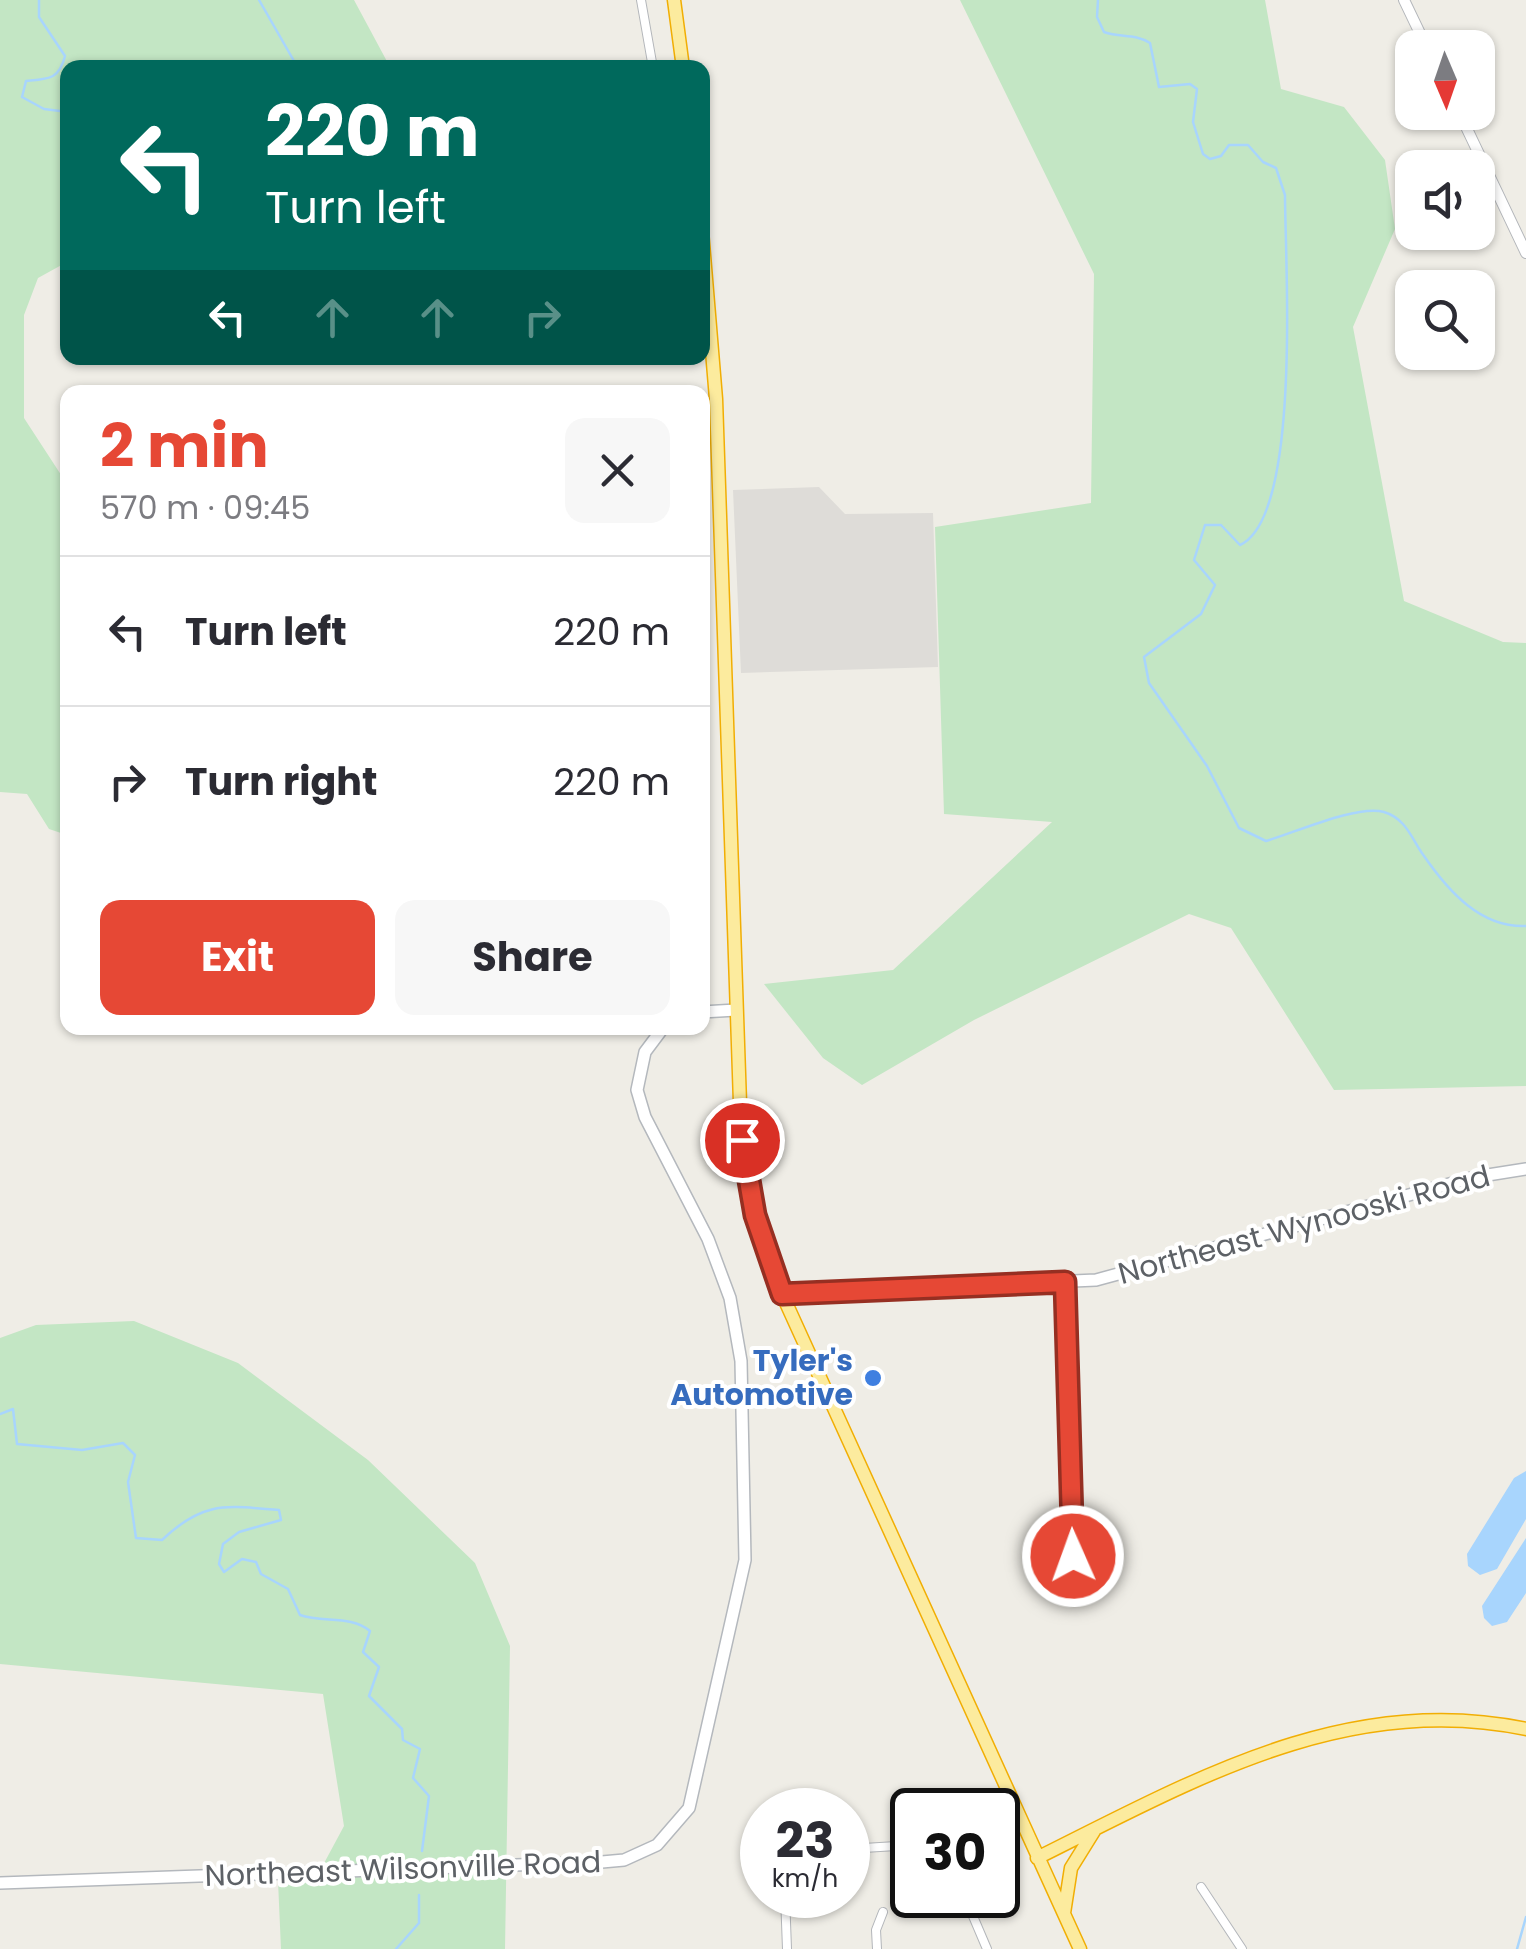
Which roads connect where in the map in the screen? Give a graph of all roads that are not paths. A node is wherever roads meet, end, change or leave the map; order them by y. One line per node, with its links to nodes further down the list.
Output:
1 (641, 0): 5 (street)
2 (674, 0): 6 (highway)
3 (1404, 0): 4 (street)
4 (1418, 30)
5 (652, 60)
6 (682, 60)
7 (1467, 130): 8 (street)
8 (1526, 253)
9 (710, 326): 10 (highway)
10 (736, 1010): 11 (main road); 15 (highway)
11 (710, 1012)
12 (660, 1035): 20 (main road, Northeast Wilsonville Road)
13 (1526, 1169): 14 (main road, Northeast Wynooski Road)
14 (1065, 1282): 15 (main road, Northeast Wynooski Road); 16 (street)
15 (782, 1294): 19 (highway)
16 (1083, 1572)
17 (1526, 1729): 18 (highway)
18 (1094, 1831): 19 (highway); 23 (highway)
19 (1037, 1858): 23 (highway)
20 (0, 1883)
21 (1201, 1887): 30 (street)
22 (883, 1912): 27 (street)
23 (1064, 1915): 29 (highway)
24 (786, 1918): 26 (street)
25 (974, 1918): 28 (street)
26 (787, 1949)
27 (876, 1949)
28 (987, 1949)
29 (1080, 1949)
30 (1242, 1949)

